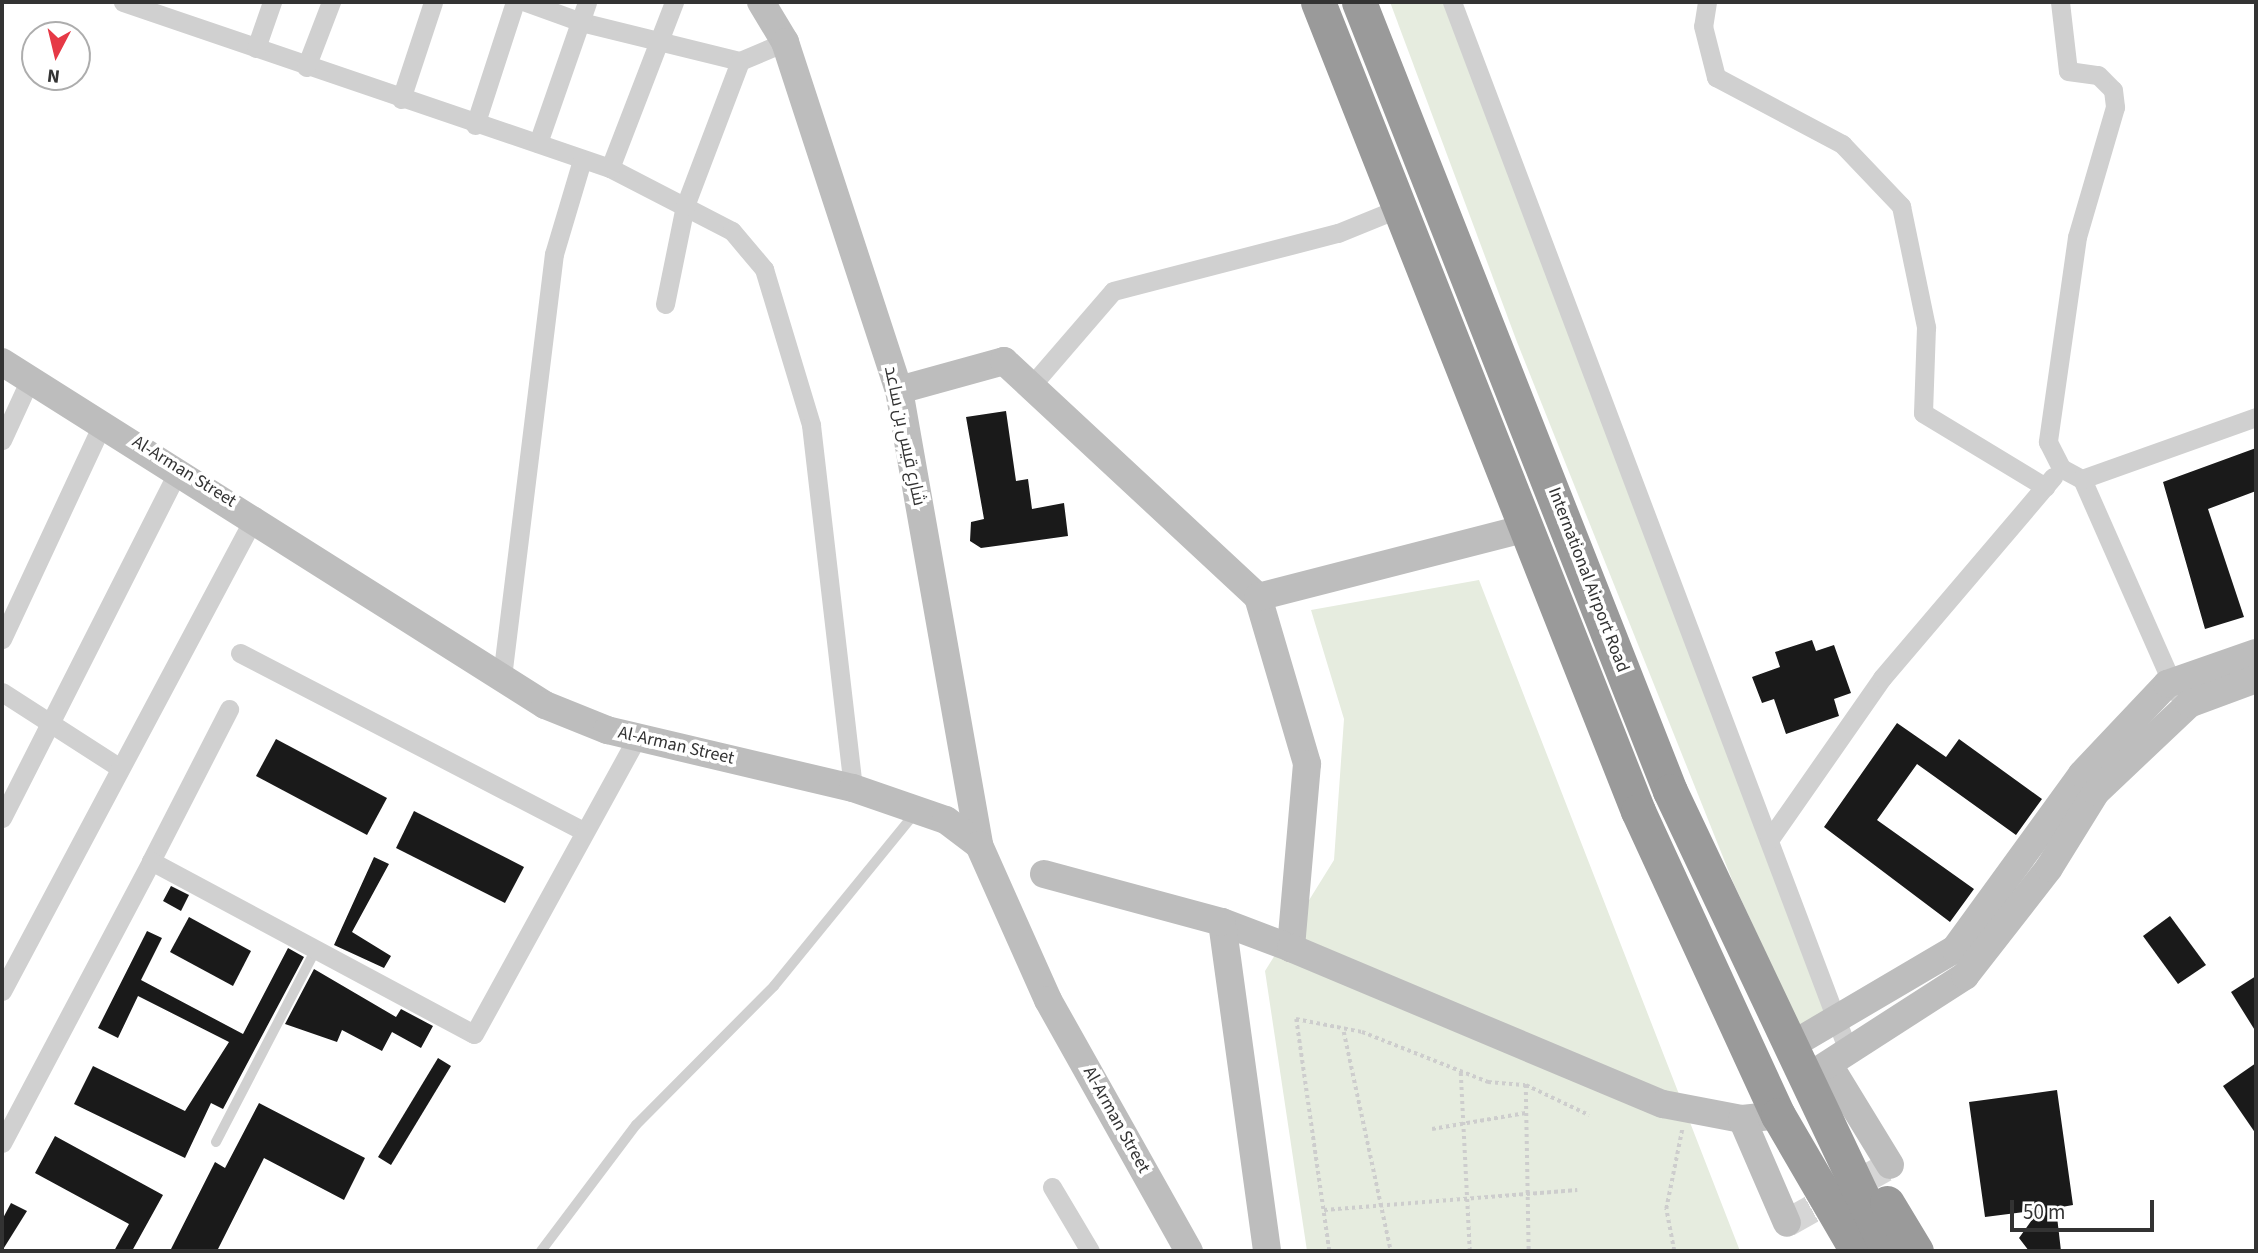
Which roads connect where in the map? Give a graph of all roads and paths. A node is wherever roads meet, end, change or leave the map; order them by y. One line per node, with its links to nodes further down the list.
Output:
1 (123, 2): 16 (street)
2 (185, 2): 16 (street)
3 (272, 2): 20 (street)
4 (331, 2): 22 (street)
5 (433, 2): 23 (street)
6 (514, 2): 24 (street)
7 (526, 2): 17 (street)
8 (587, 2): 17 (street)
9 (674, 2): 19 (street)
10 (761, 2): 18 (main road, شارع قيس بن ساعد)
11 (1318, 2): 29 (highway)
12 (1359, 2): 71 (highway, International Airport Road)
13 (1451, 2): 61 (street)
14 (1707, 2): 41 (street)
15 (2060, 2): 38 (street)
16 (179, 21): 20 (street)
17 (581, 22): 19 (street); 25 (street)
18 (785, 42): 21 (street); 34 (main road, شارع قيس بن ساعد)
19 (662, 43): 21 (street); 27 (street)
20 (256, 48): 22 (street)
21 (740, 61): 28 (street)
22 (306, 67): 23 (street)
23 (401, 99): 24 (street)
24 (475, 125): 25 (street)
25 (538, 143): 26 (street)
26 (582, 160): 27 (street); 48 (street)
27 (610, 168): 28 (street)
28 (685, 206): 30 (street); 57 (street)
29 (1404, 206): 33 (street); 43 (highway)
30 (664, 304)
31 (2, 362): 32 (main road, Al-Arman Street)
32 (30, 379): 36 (main road, Al-Arman Street); 37 (street)
33 (1031, 386): 34 (main road); 44 (main road)
34 (899, 390): 62 (main road, شارع قيس بن ساعد)
35 (2256, 417): 40 (street)
36 (103, 422): 39 (main road, Al-Arman Street); 45 (street)
37 (2, 440)
38 (2061, 468): 40 (street); 41 (street)
39 (179, 469): 42 (main road, Al-Arman Street); 54 (street)
40 (2082, 479): 50 (street)
41 (2045, 487): 61 (street)
42 (255, 516): 48 (main road, Al-Arman Street); 56 (street)
43 (1527, 528): 44 (main road); 78 (highway)
44 (1258, 597): 66 (main road)
45 (2, 639)
46 (240, 653): 60 (street)
47 (2256, 653): 50 (main road)
48 (502, 677): 55 (main road, Al-Arman Street)
49 (2256, 679): 52 (main road)
50 (2167, 684): 52 (street); 69 (main road)
51 (2, 692): 54 (street)
52 (2189, 704): 72 (main road)
53 (229, 709): 63 (street)
54 (52, 720): 56 (street); 59 (street)
55 (637, 737): 57 (main road, Al-Arman Street); 60 (street)
56 (120, 768): 68 (street)
57 (853, 788): 58 (main road, Al-Arman Street)
58 (918, 809): 62 (main road, Al-Arman Street); 94 (lane)
59 (2, 818)
60 (583, 831): 67 (street)
61 (1769, 840): 69 (street)
62 (979, 845): 96 (main road, Al-Arman Street)
63 (151, 861): 67 (street); 83 (street)
64 (1044, 874): 65 (main road)
65 (1222, 922): 66 (main road); 97 (main road)
66 (1291, 948): 75 (main road)
67 (316, 949): 82 (lane)
68 (2, 991)
69 (1835, 1018): 71 (main road); 72 (street)
70 (1343, 1032): 73 (path); 90 (path); 91 (path)
71 (1792, 1045): 72 (highway, International Airport Road)
72 (1829, 1065): 84 (highway, International Airport Road); 85 (main road)
73 (1461, 1073): 74 (path); 80 (path)
74 (1526, 1085): 76 (path); 77 (path)
75 (1690, 1112): 79 (main road); 102 (path)
76 (1526, 1113): 80 (path); 88 (path)
77 (1590, 1115)
78 (1778, 1115): 79 (main road); 93 (highway)
79 (1742, 1119): 92 (main road)
80 (1462, 1123): 81 (path); 89 (path)
81 (1432, 1129)
82 (216, 1142)
83 (2, 1143)
84 (1838, 1149): 104 (highway, International Airport Road); 105 (highway)
85 (1890, 1165)
86 (1052, 1187): 95 (street)
87 (1577, 1190): 88 (path)
88 (1529, 1193): 89 (path); 101 (path)
89 (1465, 1199): 90 (path); 100 (path)
90 (1380, 1206): 91 (path); 99 (path)
91 (1324, 1210): 98 (path)
92 (1787, 1223)
93 (1838, 1235): 103 (highway)
94 (541, 1251)
95 (1090, 1251)
96 (1189, 1251)
97 (1267, 1251)
98 (1329, 1251)
99 (1391, 1251)
100 (1470, 1251)
101 (1529, 1251)
102 (1674, 1251)
103 (1857, 1251)
104 (1888, 1251)
105 (1916, 1251)

